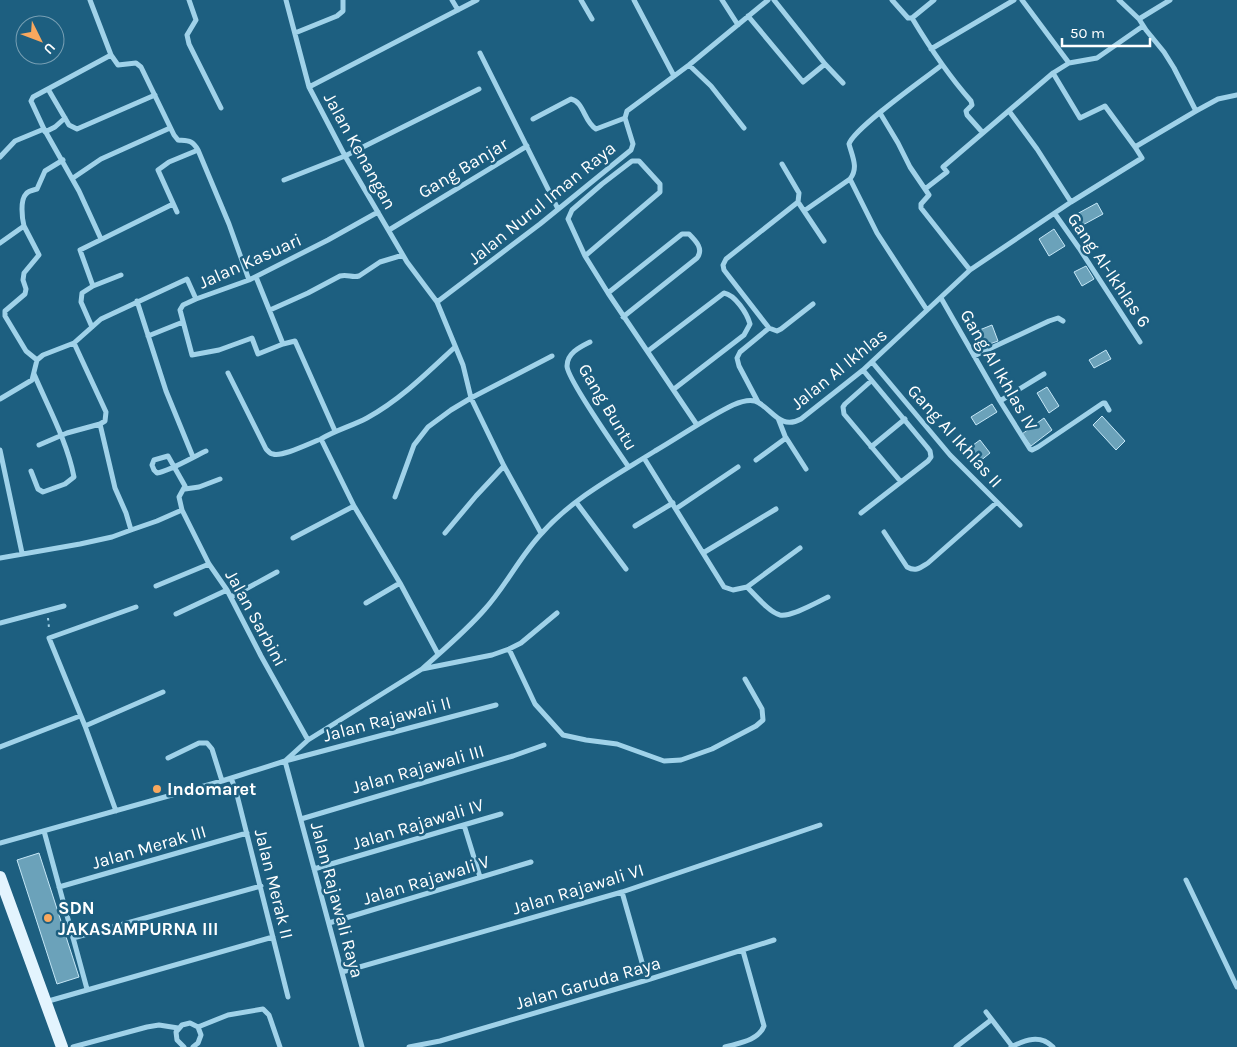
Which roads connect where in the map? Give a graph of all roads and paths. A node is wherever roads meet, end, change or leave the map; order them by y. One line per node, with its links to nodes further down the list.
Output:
1 (90, 0): 28 (street)
2 (189, 0): 41 (street)
3 (286, 0): 25 (street, Jalan Kenangan)
4 (343, 0): 25 (street)
5 (452, 0): 18 (street)
6 (477, 0): 18 (street)
7 (581, 0): 21 (street)
8 (634, 0): 34 (street)
9 (722, 0): 23 (street)
10 (768, 0): 19 (street)
11 (774, 0): 30 (street)
12 (892, 0): 20 (street)
13 (934, 0): 20 (street)
14 (1014, 0): 26 (street)
15 (1022, 0): 29 (street)
16 (1120, 0): 22 (street)
17 (1170, 0): 22 (street)
18 (458, 10): 36 (street)
19 (748, 16): 23 (street); 30 (street)
20 (912, 18): 26 (street)
21 (592, 19)
22 (1139, 19): 24 (street)
23 (738, 25): 31 (street)
24 (1143, 26): 29 (street); 42 (street)
25 (295, 32): 36 (street, Jalan Kenangan)
26 (931, 49): 32 (street)
27 (480, 53): 52 (street)
28 (112, 55): 37 (street); 39 (street)
29 (1069, 62): 33 (street)
30 (825, 64): 35 (street)
31 (689, 65): 34 (street); 49 (street)
32 (942, 65): 44 (street); 51 (street)
33 (1052, 73): 43 (street); 53 (street)
34 (674, 76): 46 (street)
35 (843, 83)
36 (309, 87): 55 (street, Jalan Kenangan)
37 (48, 89): 45 (street); 50 (street)
38 (480, 89): 55 (street)
39 (155, 95): 45 (street); 48 (street)
40 (1237, 95): 42 (street)
41 (222, 108)
42 (1196, 111): 53 (street)
43 (1009, 112): 51 (street); 64 (street)
44 (880, 113): 60 (street); 62 (street)
45 (66, 118): 50 (street)
46 (625, 118): 47 (street); 66 (street, Jalan Nurul Iman Raya)
47 (533, 119)
48 (170, 128): 54 (street); 59 (street)
49 (744, 128)
50 (45, 131): 56 (street); 57 (street)
51 (983, 133): 62 (street)
52 (527, 146): 66 (street); 72 (street, Gang Banjar)
53 (1135, 147): 64 (street, Jalan Al Ikhlas)
54 (198, 150): 65 (street); 81 (street)
55 (345, 156): 61 (street); 69 (street, Jalan Kenangan)
56 (0, 157)
57 (63, 160): 59 (street); 71 (street)
58 (782, 164): 63 (street)
59 (73, 178): 73 (street)
60 (850, 178): 67 (street); 90 (street)
61 (284, 180)
62 (926, 189): 78 (street)
63 (798, 202): 67 (street); 95 (street)
64 (1071, 202): 70 (street, Jalan Al Ikhlas)
65 (173, 204): 68 (street); 73 (street)
66 (558, 209): 87 (street, Jalan Nurul Iman Raya)
67 (804, 211): 74 (street)
68 (177, 212)
69 (378, 212): 72 (street, Jalan Kenangan); 80 (street, Jalan Kasuari)
70 (1055, 214): 78 (street, Jalan Al Ikhlas); 98 (street, Gang Al-Ikhlas 6)
71 (24, 226): 75 (street); 105 (street)
72 (388, 230): 76 (street, Jalan Kenangan)
73 (101, 239): 82 (street)
74 (824, 241)
75 (0, 243)
76 (403, 255): 87 (street, Jalan Kenangan); 89 (street)
77 (585, 256): 77 (street); 83 (street)
78 (970, 270): 84 (street, Jalan Al Ikhlas)
79 (121, 275): 82 (street)
80 (256, 277): 81 (street, Jalan Kasuari); 89 (street)
81 (248, 280): 85 (street, Jalan Kasuari)
82 (93, 286): 94 (street)
83 (608, 293): 91 (street); 91 (street)
84 (941, 298): 90 (street, Jalan Al Ikhlas); 104 (street, Gang Al Ikhlas IV)
85 (196, 299): 86 (street, Jalan Kasuari); 93 (street)
86 (137, 301): 94 (street, Jalan Kasuari); 96 (street)
87 (437, 302): 101 (street, Jalan Kenangan)
88 (813, 304): 95 (street)
89 (270, 310): 100 (street)
90 (927, 310): 106 (street, Jalan Al Ikhlas)
91 (624, 317): 102 (street)
92 (1063, 321): 104 (street)
93 (183, 322): 96 (street); 100 (street)
94 (92, 327): 99 (street, Jalan Kasuari)
95 (769, 328): 116 (street)
96 (148, 336): 130 (street)
97 (590, 342): 134 (street, Gang Buntu)
98 (1140, 342)
99 (74, 343): 105 (street, Jalan Kasuari); 120 (street)
100 (284, 344): 122 (street)
101 (454, 347): 113 (street, Jalan Kenangan); 122 (street)
102 (648, 351): 112 (street); 112 (street)
103 (552, 356): 113 (street)
104 (974, 356): 115 (street, Gang Al Ikhlas IV)
105 (36, 360): 108 (street)
106 (872, 362): 107 (street, Jalan Al Ikhlas); 143 (street, Gang Al Ikhlas II)
107 (863, 370): 111 (street); 118 (street, Jalan Al Ikhlas)
108 (34, 373): 114 (street); 123 (street)
109 (228, 373): 125 (street)
110 (1044, 374): 115 (street)
111 (871, 381): 119 (street); 127 (street)
112 (674, 389): 121 (street)
113 (471, 398): 133 (street, Jalan Kenangan); 141 (street)
114 (0, 400)
115 (1000, 401): 117 (street, Gang Al Ikhlas IV)
116 (758, 402): 118 (street, Jalan Al Ikhlas); 121 (street)
117 (1110, 410)
118 (778, 418): 124 (street)
119 (905, 419): 127 (street); 139 (street)
120 (100, 424): 123 (street); 151 (street)
121 (698, 425): 131 (street)
122 (335, 431): 125 (street)
123 (61, 435): 126 (street); 137 (street)
124 (786, 438): 132 (street); 136 (street)
125 (321, 439): 144 (street)
126 (39, 445)
127 (871, 447): 139 (street)
128 (0, 450): 157 (street)
129 (206, 451): 130 (street)
130 (193, 457): 140 (street)
131 (644, 458): 134 (street); 145 (street)
132 (756, 460)
133 (504, 466): 153 (street); 154 (street, Jalan Kenangan)
134 (628, 466): 142 (street)
135 (738, 467): 145 (street)
136 (806, 470)
137 (31, 471)
138 (220, 479): 140 (street)
139 (901, 482): 148 (street)
140 (185, 489): 147 (street)
141 (395, 496)
142 (576, 502): 154 (street); 161 (street)
143 (996, 503): 149 (street, Gang Al Ikhlas II); 152 (street)
144 (354, 506): 155 (street); 163 (street)
145 (675, 506): 150 (street); 158 (street)
146 (776, 509): 158 (street)
147 (182, 510): 151 (street); 160 (street, Jalan Sarbini)
148 (861, 513)
149 (1020, 525)
150 (635, 526)
151 (131, 530): 157 (street)
152 (884, 532)
153 (445, 533)
154 (541, 534): 178 (street)
155 (293, 538)
156 (800, 548): 165 (street)
157 (22, 553): 159 (street)
158 (703, 553): 165 (street)
159 (0, 558)
160 (209, 564): 164 (street); 166 (street, Jalan Sarbini)
161 (626, 569)
162 (277, 572): 167 (street)
163 (400, 583): 169 (street); 178 (street)
164 (156, 586)
165 (747, 587): 168 (street)
166 (227, 590): 167 (street, Jalan Sarbini); 174 (street)
167 (231, 597): 185 (street, Jalan Sarbini)
168 (828, 597)
169 (366, 603)
170 (64, 606): 172 (street)
171 (136, 607): 176 (street)
172 (47, 612): 175 (street); 176 (path)
173 (557, 612): 177 (street)
174 (176, 614)
175 (0, 623)
176 (50, 638): 183 (street)
177 (509, 649): 179 (street); 180 (street)
178 (438, 654): 179 (street)
179 (422, 670): 185 (street)
180 (744, 679)
181 (164, 692): 184 (street)
182 (496, 705): 189 (street, Jalan Rajawali II)
183 (80, 716): 184 (street); 187 (street)
184 (85, 726): 192 (street)
185 (308, 740): 189 (street)
186 (544, 745): 194 (street, Jalan Rajawali III)
187 (0, 747)
188 (168, 758): 191 (street)
189 (285, 760): 190 (street, Jalan Rajawali II); 194 (street, Jalan Rajawali Raya)
190 (231, 778): 191 (street, Jalan Rajawali II); 198 (street, Jalan Merak II)
191 (222, 781): 192 (street, Jalan Rajawali II)
192 (116, 811): 197 (street, Jalan Rajawali II)
193 (501, 814): 195 (street, Jalan Rajawali IV)
194 (300, 819): 201 (street, Jalan Rajawali Raya)
195 (464, 825): 201 (street, Jalan Rajawali IV); 203 (street)
196 (820, 825): 207 (street, Jalan Rajawali VI)
197 (44, 831): 199 (street, Jalan Rajawali II); 206 (street)
198 (247, 833): 205 (street, Jalan Merak II); 206 (street, Jalan Merak III)
199 (0, 843)
200 (532, 862): 203 (street, Jalan Rajawali V)
201 (314, 869): 208 (street, Jalan Rajawali Raya)
202 (0, 877): 219 (main road)
203 (480, 877): 208 (street, Jalan Rajawali V)
204 (1186, 880): 214 (street)
205 (261, 886): 209 (street, Jalan Merak II); 210 (street)
206 (59, 887): 210 (street)
207 (622, 892): 213 (street, Jalan Rajawali VI); 215 (street)
208 (329, 923): 213 (street, Jalan Rajawali Raya)
209 (273, 937): 217 (street); 218 (street, Jalan Merak II)
210 (73, 938): 217 (street)
211 (774, 940): 212 (street, Jalan Garuda Raya)
212 (743, 951): 215 (street, Jalan Garuda Raya); 232 (street)
213 (342, 972): 230 (street, Jalan Rajawali Raya)
214 (1235, 977): 216 (street)
215 (647, 980): 224 (street, Jalan Garuda Raya)
216 (1237, 987)
217 (87, 989): 219 (street)
218 (288, 997)
219 (45, 1003): 225 (main road)
220 (986, 1012): 221 (street)
221 (991, 1020): 233 (street); 234 (street)
222 (198, 1027): 223 (street); 228 (street); 229 (street)
223 (178, 1028): 226 (street); 227 (street)
224 (430, 1045): 231 (street, Jalan Garuda Raya)
225 (62, 1047)
226 (73, 1047)
227 (183, 1047)
228 (193, 1047)
229 (280, 1047)
230 (362, 1047)
231 (409, 1047)
232 (724, 1047)
233 (956, 1047)
234 (1011, 1047): 235 (street)
235 (1053, 1047)

